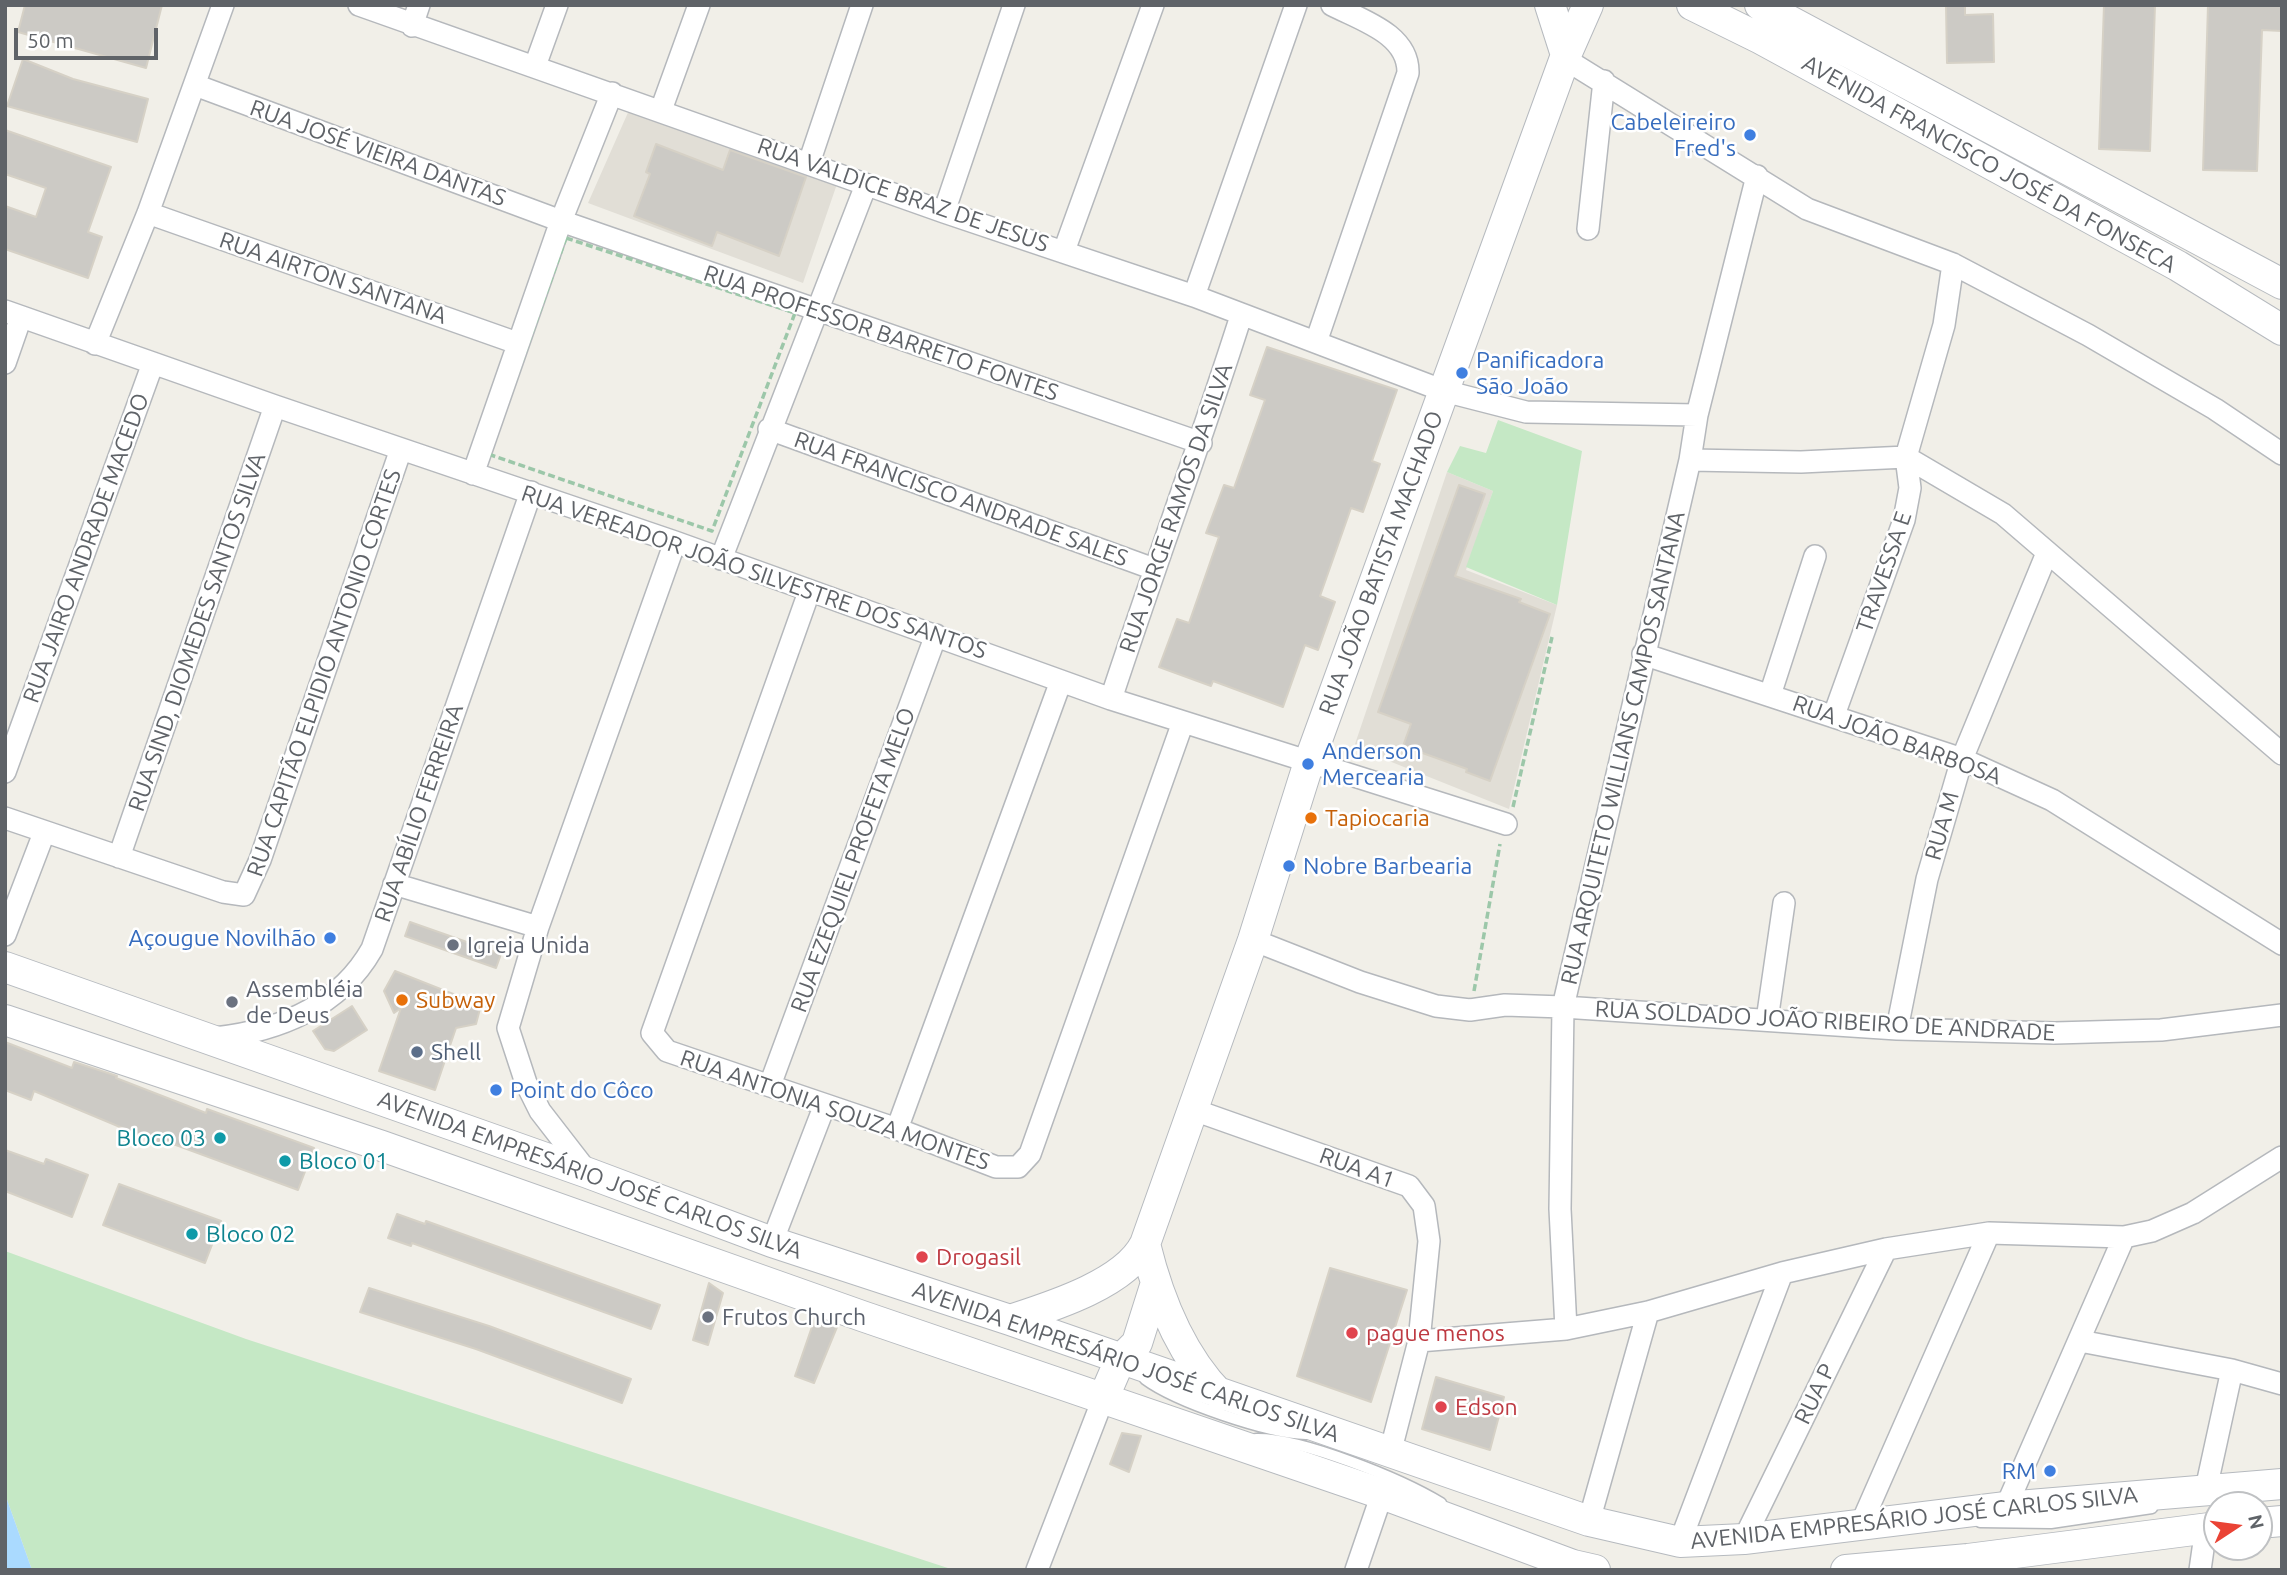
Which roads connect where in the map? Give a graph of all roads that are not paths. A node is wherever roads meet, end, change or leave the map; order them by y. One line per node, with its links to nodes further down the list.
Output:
1 (223, 5): 19 (street)
2 (359, 5): 15 (street, RUA VALDICE BRAZ DE JESUS)
3 (419, 5): 15 (street)
4 (557, 5): 17 (street)
5 (699, 5): 21 (street)
6 (862, 5): 22 (street)
7 (1014, 5): 25 (street)
8 (1153, 5): 29 (street)
9 (1296, 5): 32 (street)
10 (1332, 5): 37 (street)
11 (1550, 5): 16 (main road)
12 (1588, 5): 16 (main road, RUA JOÃO BATISTA MACHADO)
13 (1692, 5): 36 (main road, AVENIDA FRANCISCO JOSÉ DA FONSECA)
14 (1760, 5): 31 (main road, AVENIDA FRANCISCO JOSÉ DA FONSECA)
15 (412, 26): 17 (street, RUA VALDICE BRAZ DE JESUS)
16 (1565, 57): 18 (street); 42 (main road, RUA JOÃO BATISTA MACHADO)
17 (535, 66): 20 (street, RUA VALDICE BRAZ DE JESUS)
18 (1604, 81): 23 (street); 28 (street)
19 (195, 85): 26 (street); 27 (street, RUA JOSÉ VIEIRA DANTAS)
20 (612, 93): 21 (street, RUA VALDICE BRAZ DE JESUS); 27 (street)
21 (661, 110): 22 (street, RUA VALDICE BRAZ DE JESUS)
22 (809, 163): 24 (street, RUA VALDICE BRAZ DE JESUS)
23 (1756, 176): 30 (street); 44 (street, RUA ARQUITETO WILLIANS CAMPOS SANTANA)
24 (866, 185): 25 (street, RUA VALDICE BRAZ DE JESUS); 33 (street)
25 (944, 212): 29 (street, RUA VALDICE BRAZ DE JESUS)
26 (148, 213): 38 (street, RUA AIRTON SANTANA); 39 (street)
27 (561, 221): 33 (street, RUA PROFESSOR BARRETO FONTES); 38 (street)
28 (1588, 229)
29 (1064, 251): 32 (street, RUA VALDICE BRAZ DE JESUS)
30 (1953, 264): 48 (street); 49 (street, TRAVESSA E)
31 (2282, 284)
32 (1194, 296): 35 (street, RUA VALDICE BRAZ DE JESUS)
33 (805, 312): 45 (street); 46 (street, RUA PROFESSOR BARRETO FONTES)
34 (13, 314): 39 (street, RUA VEREADOR JOÃO SILVESTRE DOS SANTOS); 40 (street)
35 (1241, 316): 37 (street, RUA VALDICE BRAZ DE JESUS); 46 (street, RUA JORGE RAMOS DA SILVA)
36 (2282, 330)
37 (1316, 342): 42 (street, RUA VALDICE BRAZ DE JESUS)
38 (517, 343): 51 (street)
39 (95, 344): 41 (street, RUA VEREADOR JOÃO SILVESTRE DOS SANTOS)
40 (5, 363)
41 (153, 363): 43 (street, RUA VEREADOR JOÃO SILVESTRE DOS SANTOS); 69 (street, RUA JAIRO ANDRADE MACEDO)
42 (1444, 391): 44 (street, RUA VALDICE BRAZ DE JESUS); 68 (main road, RUA JOÃO BATISTA MACHADO)
43 (275, 406): 47 (street, RUA VEREADOR JOÃO SILVESTRE DOS SANTOS); 73 (street, RUA SIND, DIOMEDES SANTOS SILVA)
44 (1697, 415): 50 (street, RUA ARQUITETO WILLIANS CAMPOS SANTANA)
45 (769, 429): 56 (street); 57 (street, RUA FRANCISCO ANDRADE SALES)
46 (1201, 443): 57 (street, RUA JORGE RAMOS DA SILVA)
47 (401, 449): 51 (street, RUA VEREADOR JOÃO SILVESTRE DOS SANTOS); 73 (street, RUA CAPITÃO ELPIDIO ANTONIO CORTES)
48 (2282, 454)
49 (1906, 457): 50 (street); 54 (street); 64 (street, TRAVESSA E)
50 (1690, 460): 60 (street, RUA ARQUITETO WILLIANS CAMPOS SANTANA)
51 (473, 474): 52 (street, RUA VEREADOR JOÃO SILVESTRE DOS SANTOS)
52 (531, 492): 53 (street, RUA VEREADOR JOÃO SILVESTRE DOS SANTOS); 74 (street, RUA ABÍLIO FERREIRA)
53 (675, 542): 56 (street, RUA VEREADOR JOÃO SILVESTRE DOS SANTOS); 76 (street)
54 (2047, 553): 66 (street); 67 (street, RUA M)
55 (1815, 556): 62 (street)
56 (721, 559): 58 (street, RUA VEREADOR JOÃO SILVESTRE DOS SANTOS)
57 (1154, 569): 63 (street, RUA JORGE RAMOS DA SILVA)
58 (809, 592): 59 (street, RUA VEREADOR JOÃO SILVESTRE DOS SANTOS); 87 (street, RUA ANTONIA SOUZA MONTES)
59 (936, 635): 61 (street, RUA VEREADOR JOÃO SILVESTRE DOS SANTOS); 87 (street, RUA EZEQUIEL PROFETA MELO)
60 (1643, 654): 62 (street, RUA JOÃO BARBOSA); 81 (street, RUA ARQUITETO WILLIANS CAMPOS SANTANA)
61 (1061, 681): 63 (street, RUA VEREADOR JOÃO SILVESTRE DOS SANTOS); 90 (street)
62 (1770, 695): 64 (street, RUA JOÃO BARBOSA)
63 (1111, 699): 65 (street, RUA VEREADOR JOÃO SILVESTRE DOS SANTOS)
64 (1834, 715): 67 (street, RUA JOÃO BARBOSA)
65 (1183, 722): 68 (street, RUA VEREADOR JOÃO SILVESTRE DOS SANTOS); 90 (street, RUA ANTONIA SOUZA MONTES)
66 (2282, 754)
67 (1962, 759): 79 (street, RUA JOÃO BARBOSA); 85 (street, RUA M)
68 (1309, 762): 71 (street, RUA VEREADOR JOÃO SILVESTRE DOS SANTOS); 78 (main road, RUA JOÃO BATISTA MACHADO)
69 (5, 772)
70 (5, 818): 72 (street, RUA CAPITÃO ELPIDIO ANTONIO CORTES)
71 (1506, 824)
72 (44, 833): 73 (street, RUA CAPITÃO ELPIDIO ANTONIO CORTES); 77 (street)
73 (119, 857)
74 (394, 884): 76 (street); 86 (street, RUA ABÍLIO FERREIRA)
75 (1784, 903): 84 (street)
76 (538, 927): 92 (street)
77 (5, 935)
78 (1253, 940): 81 (street, RUA SOLDADO JOÃO RIBEIRO DE ANDRADE); 89 (main road, RUA JOÃO BATISTA MACHADO)
79 (2282, 944)
80 (5, 967): 86 (main road, AVENIDA EMPRESÁRIO JOSÉ CARLOS SILVA)
81 (1563, 1007): 84 (street, RUA SOLDADO JOÃO RIBEIRO DE ANDRADE); 102 (street, RUA ARQUITETO WILLIANS CAMPOS SANTANA)
82 (2282, 1015): 85 (street, RUA SOLDADO JOÃO RIBEIRO DE ANDRADE)
83 (5, 1020): 109 (main road, AVENIDA EMPRESÁRIO JOSÉ CARLOS SILVA)
84 (1767, 1020): 85 (street, RUA SOLDADO JOÃO RIBEIRO DE ANDRADE)
85 (1897, 1029)
86 (208, 1039): 92 (main road, AVENIDA EMPRESÁRIO JOSÉ CARLOS SILVA)
87 (770, 1085): 88 (street, RUA ANTONIA SOUZA MONTES)
88 (824, 1107): 90 (street, RUA ANTONIA SOUZA MONTES); 95 (street)
89 (1194, 1110): 97 (main road, RUA JOÃO BATISTA MACHADO); 103 (street, RUA A1)
90 (897, 1129)
91 (2282, 1157): 94 (street)
92 (588, 1172): 95 (main road, AVENIDA EMPRESÁRIO JOSÉ CARLOS SILVA)
93 (1989, 1233): 94 (street); 96 (street); 121 (street)
94 (2124, 1237): 104 (street)
95 (772, 1242): 101 (main road, AVENIDA EMPRESÁRIO JOSÉ CARLOS SILVA)
96 (1885, 1249): 98 (street); 124 (street, RUA P)
97 (1141, 1251): 99 (main road); 101 (main road)
98 (1782, 1273): 100 (street); 125 (street)
99 (1155, 1286): 105 (main road); 108 (main road)
100 (1648, 1312): 102 (street); 120 (street)
101 (1010, 1320): 105 (main road, AVENIDA EMPRESÁRIO JOSÉ CARLOS SILVA)
102 (1566, 1329): 103 (street)
103 (1419, 1341): 112 (street)
104 (2080, 1341): 106 (street); 116 (street)
105 (1120, 1360): 108 (main road, AVENIDA EMPRESÁRIO JOSÉ CARLOS SILVA); 109 (main road); 110 (lane)
106 (2232, 1370): 107 (street); 113 (street)
107 (2282, 1384)
108 (1220, 1395): 110 (main road, AVENIDA EMPRESÁRIO JOSÉ CARLOS SILVA)
109 (1103, 1399): 111 (main road, AVENIDA EMPRESÁRIO JOSÉ CARLOS SILVA); 129 (street)
110 (1337, 1434): 112 (main road, AVENIDA EMPRESÁRIO JOSÉ CARLOS SILVA)
111 (1226, 1440): 114 (main road, AVENIDA EMPRESÁRIO JOSÉ CARLOS SILVA); 123 (lane)
112 (1390, 1453): 120 (main road, AVENIDA EMPRESÁRIO JOSÉ CARLOS SILVA)
113 (2214, 1491)
114 (1382, 1494): 123 (main road, AVENIDA EMPRESÁRIO JOSÉ CARLOS SILVA); 130 (street)
115 (2203, 1503): 118 (lane)
116 (2006, 1507): 117 (main road, AVENIDA EMPRESÁRIO JOSÉ CARLOS SILVA); 118 (main road, AVENIDA EMPRESÁRIO JOSÉ CARLOS SILVA)
117 (2203, 1515)
118 (1923, 1516): 121 (main road, AVENIDA EMPRESÁRIO JOSÉ CARLOS SILVA)
119 (2203, 1516): 126 (main road, AVENIDA EMPRESÁRIO JOSÉ CARLOS SILVA)
120 (1589, 1521): 125 (main road, AVENIDA EMPRESÁRIO JOSÉ CARLOS SILVA)
121 (1862, 1522): 124 (main road, AVENIDA EMPRESÁRIO JOSÉ CARLOS SILVA)
122 (2120, 1527): 126 (lane)
123 (1496, 1536): 128 (main road, AVENIDA EMPRESÁRIO JOSÉ CARLOS SILVA)
124 (1744, 1539): 125 (main road, AVENIDA EMPRESÁRIO JOSÉ CARLOS SILVA)
125 (1680, 1542)
126 (2070, 1544): 127 (main road, AVENIDA EMPRESÁRIO JOSÉ CARLOS SILVA)
127 (1966, 1564): 131 (main road, AVENIDA EMPRESÁRIO JOSÉ CARLOS SILVA)
128 (1580, 1568)
129 (1037, 1570)
130 (1356, 1570)
131 (1846, 1570)

